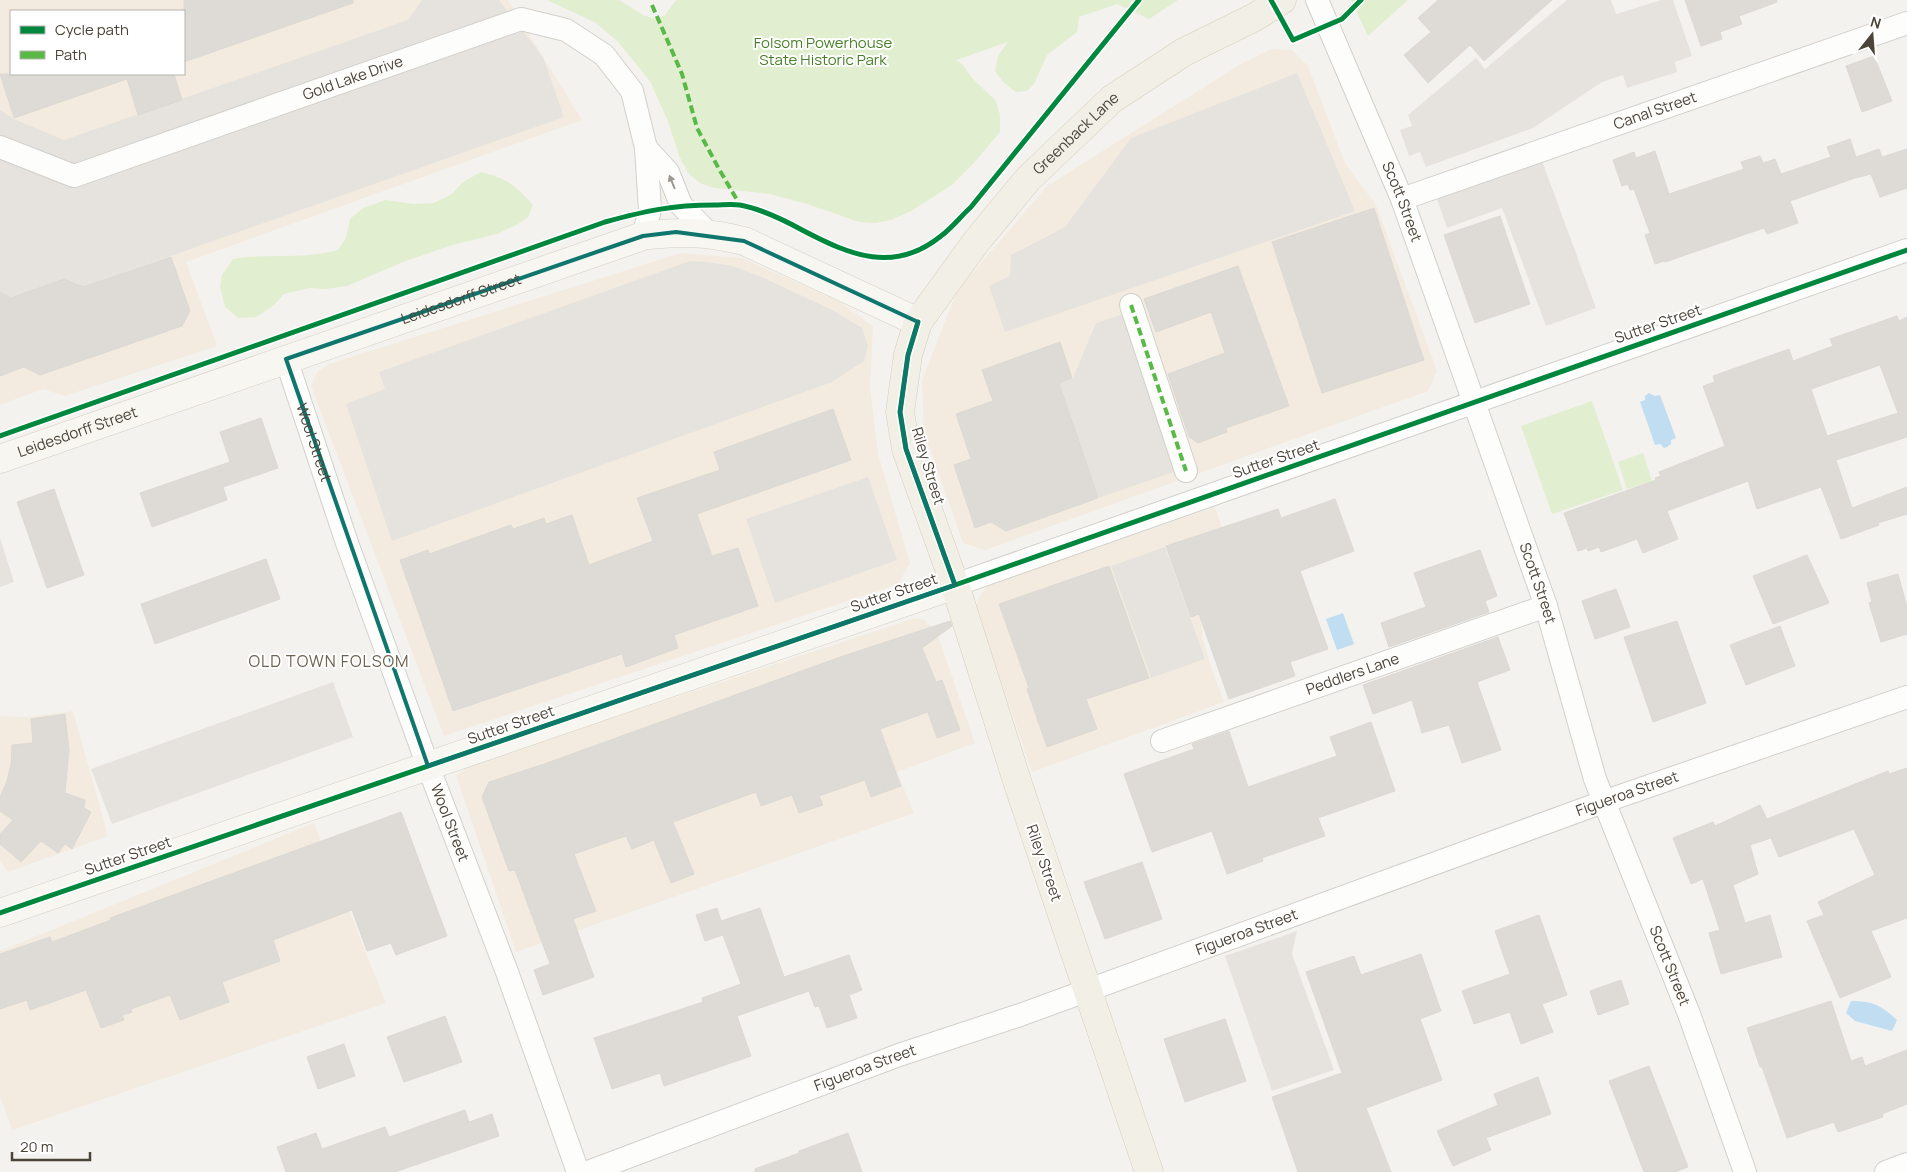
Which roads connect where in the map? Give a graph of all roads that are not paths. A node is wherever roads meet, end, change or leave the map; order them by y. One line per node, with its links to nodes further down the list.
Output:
1 (1282, 0): 11 (main road, Greenback Lane)
2 (1317, 0): 6 (street, Scott Street)
3 (1907, 22): 6 (street, Canal Street)
4 (0, 147): 5 (street, Gold Lake Drive)
5 (646, 148): 7 (street, Gold Lake Drive, one-way to 5); 8 (street, Gold Lake Drive)
6 (1402, 199): 13 (street, Scott Street)
7 (710, 235): 8 (street, Leidesdorff Street); 11 (street, Leidesdorff Street)
8 (643, 236): 12 (street, Leidesdorff Street)
9 (1907, 250): 13 (street, Sutter Street)
10 (1131, 305): 15 (street)
11 (918, 322): 16 (main road, Riley Street)
12 (286, 359): 14 (street, Leidesdorff Street); 20 (street, Wool Street)
13 (1473, 402): 16 (street, Sutter Street); 17 (street, Scott Street)
14 (0, 458)
15 (1186, 470)
16 (954, 585): 20 (street, Sutter Street); 23 (main road, Riley Street)
17 (1546, 606): 19 (street, Peddlers Lane); 21 (street, Scott Street)
18 (1907, 697): 21 (street, Figueroa Street)
19 (1162, 741)
20 (428, 766): 22 (street, Sutter Street); 25 (street, Wool Street)
21 (1603, 802): 23 (street, Figueroa Street); 28 (street, Scott Street)
22 (0, 913)
23 (1087, 991): 26 (street, Figueroa Street); 27 (main road, Riley Street)
24 (1907, 1164): 29 (street)
25 (578, 1172)
26 (588, 1172)
27 (1149, 1172)
28 (1744, 1172)
29 (1886, 1172)

